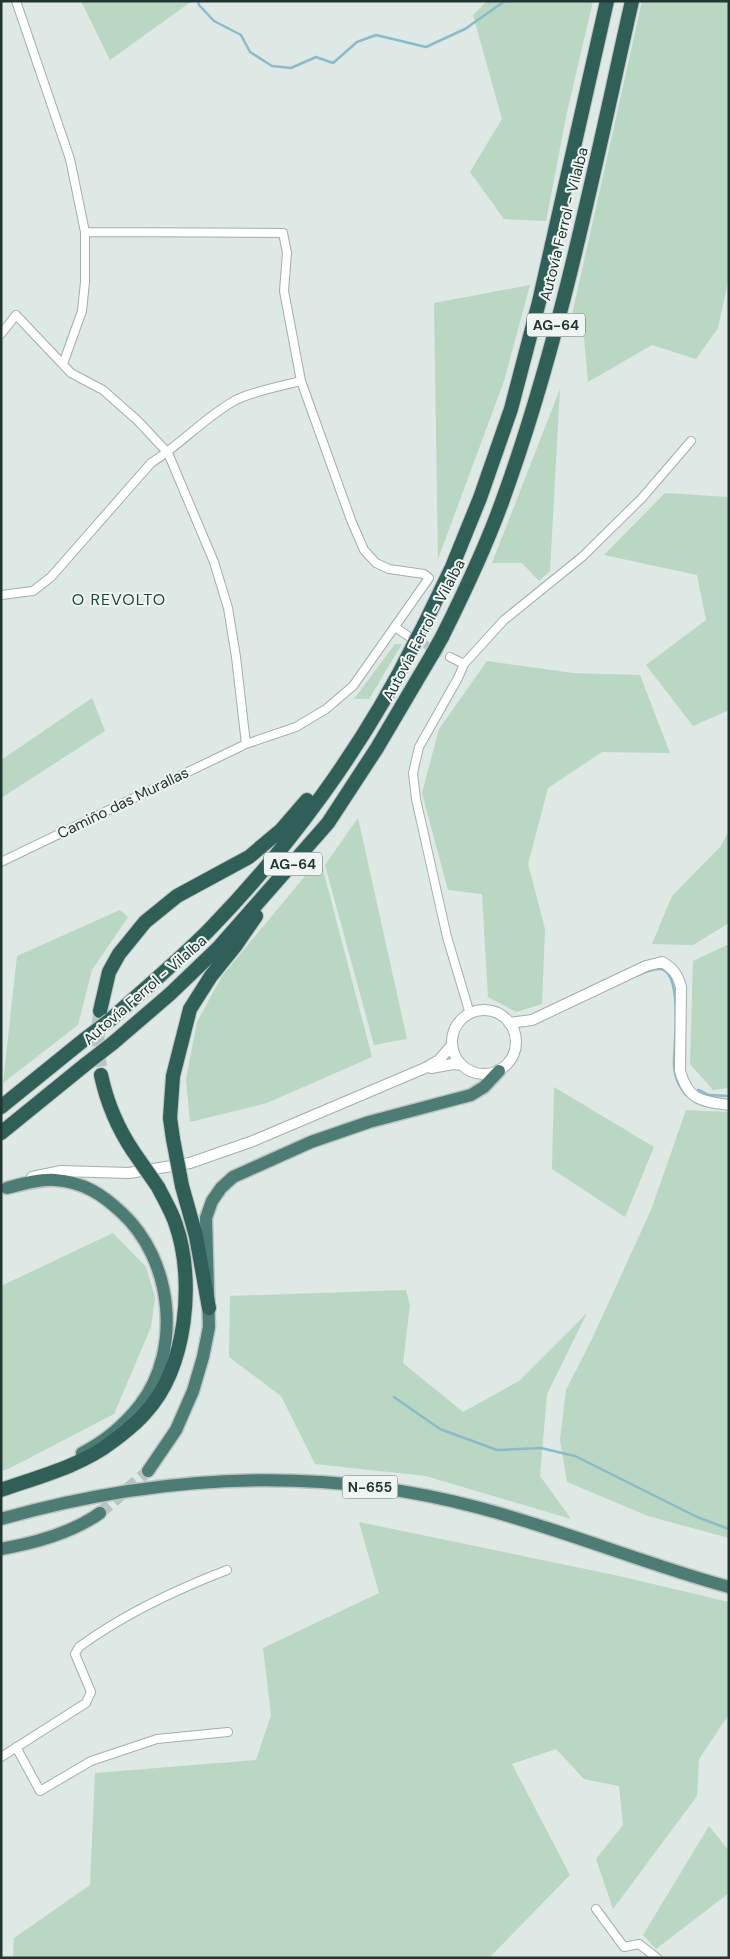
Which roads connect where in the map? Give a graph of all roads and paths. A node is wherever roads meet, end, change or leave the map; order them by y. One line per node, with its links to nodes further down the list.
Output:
1 (16, 1): 4 (street)
2 (607, 1): 12 (highway, Autovía Ferrol - Vilalba / AG-64, bridge)
3 (632, 1): 18 (highway, Autovía Ferrol - Vilalba / AG-64, bridge)
4 (84, 232): 6 (street); 7 (street)
5 (1, 334): 6 (street)
6 (63, 364): 9 (street)
7 (301, 380): 9 (street); 11 (street, Camiño das Murallas)
8 (691, 441): 14 (street)
9 (168, 453): 10 (street); 15 (street)
10 (1, 595)
11 (395, 627): 12 (street); 15 (street, Camiño das Murallas)
12 (411, 639): 16 (highway, Autovía Ferrol - Vilalba / AG-64)
13 (450, 657): 14 (street)
14 (464, 664): 19 (street)
15 (246, 744): 17 (street, Camiño das Murallas)
16 (336, 775): 20 (highway, Autovía Ferrol - Vilalba / AG-64); 20 (highway)
17 (1, 862)
18 (292, 864): 31 (highway, Autovía Ferrol - Vilalba / AG-64, bridge); 33 (highway, bridge)
19 (470, 1014): 22 (street); 24 (street)
20 (105, 1015): 30 (highway, Autovía Ferrol - Vilalba / AG-64, bridge)
21 (532, 1020): 22 (street); 23 (street); 29 (street)
22 (509, 1023): 23 (street)
23 (516, 1043): 27 (street)
24 (452, 1045): 25 (street); 26 (street)
25 (462, 1065): 26 (street); 27 (street)
26 (425, 1068): 32 (street)
27 (498, 1071): 33 (highway)
28 (101, 1075): 35 (highway, bridge)
29 (729, 1105)
30 (1, 1107)
31 (1, 1133)
32 (4, 1190): 35 (highway)
33 (210, 1308): 34 (highway)
34 (148, 1470)
35 (1, 1490)
36 (100, 1513): 38 (highway)
37 (1, 1519): 40 (highway, N-655)
38 (1, 1549)
39 (227, 1570): 42 (street)
40 (729, 1588)
41 (228, 1732): 42 (street)
42 (16, 1747): 43 (street)
43 (1, 1757)
44 (596, 1909): 45 (street)
45 (657, 1958)

